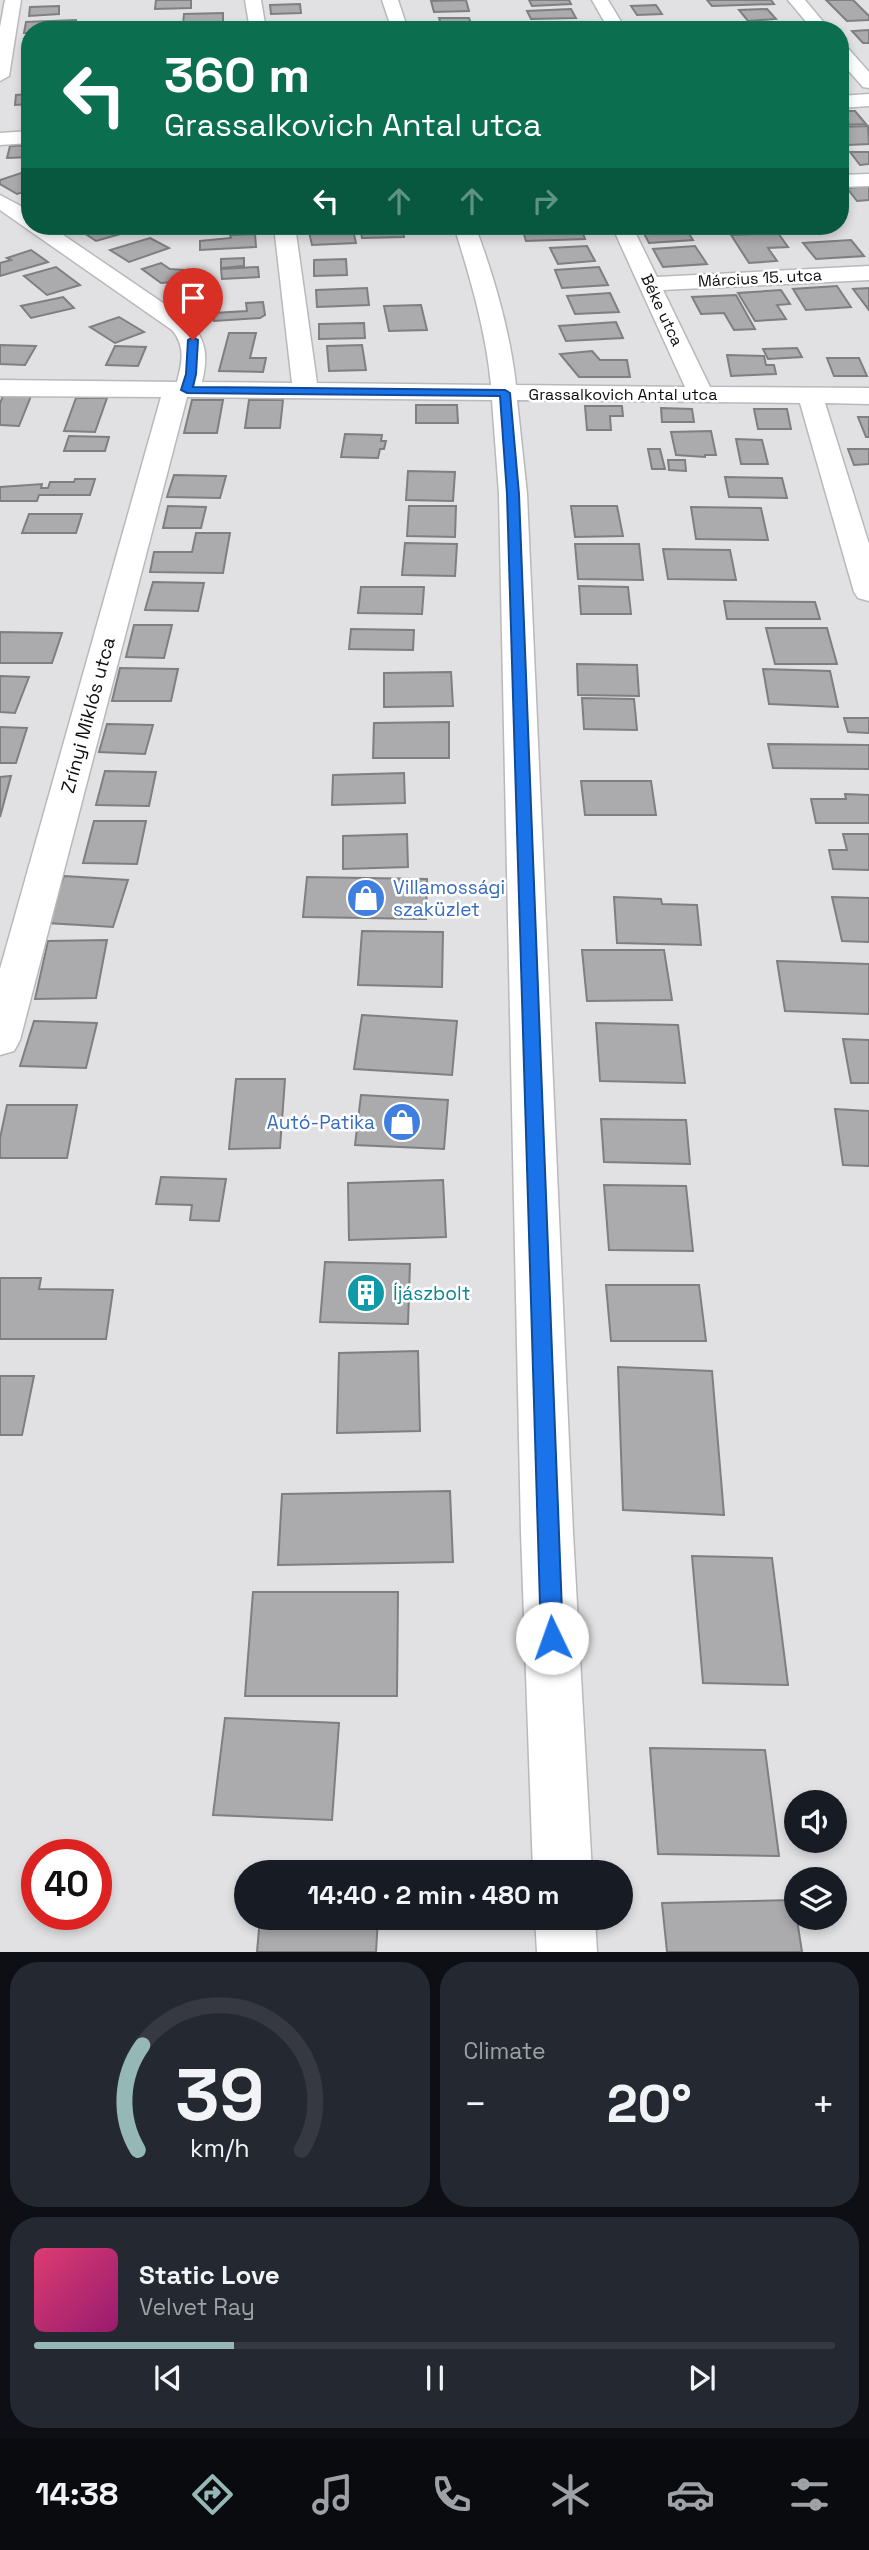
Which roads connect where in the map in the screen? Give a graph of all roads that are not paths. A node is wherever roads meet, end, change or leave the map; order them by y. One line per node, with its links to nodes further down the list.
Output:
1 (13, 0): 10 (street)
2 (253, 0): 6 (street)
3 (390, 0): 7 (street)
4 (600, 0): 8 (street)
5 (796, 0): 9 (street)
6 (256, 21)
7 (397, 21)
8 (613, 21)
9 (814, 21)
10 (3, 45): 14 (street)
11 (862, 48): 12 (street)
12 (849, 49)
13 (849, 60): 15 (street)
14 (0, 76)
15 (869, 83)
16 (869, 100): 17 (street)
17 (849, 101)
18 (21, 138): 19 (street)
19 (0, 139)
20 (869, 180): 21 (street)
21 (849, 181)
22 (0, 201): 23 (street)
23 (21, 215)
24 (49, 235): 31 (street, Zrínyi Miklós utca)
25 (285, 235): 32 (street)
26 (467, 235): 33 (street)
27 (626, 235): 29 (street, Béke utca)
28 (869, 273): 29 (street, Március 15. utca)
29 (650, 284): 34 (street, Béke utca)
30 (0, 388): 31 (street, Grassalkovich Antal utca)
31 (181, 390): 32 (street, Grassalkovich Antal utca); 38 (street, Zrínyi Miklós utca)
32 (306, 391): 33 (street, Grassalkovich Antal utca)
33 (505, 393): 34 (street, Grassalkovich Antal utca); 39 (street)
34 (701, 395): 35 (street, Grassalkovich Antal utca)
35 (810, 395): 36 (street, Grassalkovich Antal utca); 37 (street)
36 (869, 396)
37 (869, 592)
38 (0, 1040)
39 (562, 1860)
40 (566, 1930): 41 (street)
41 (567, 1951)

